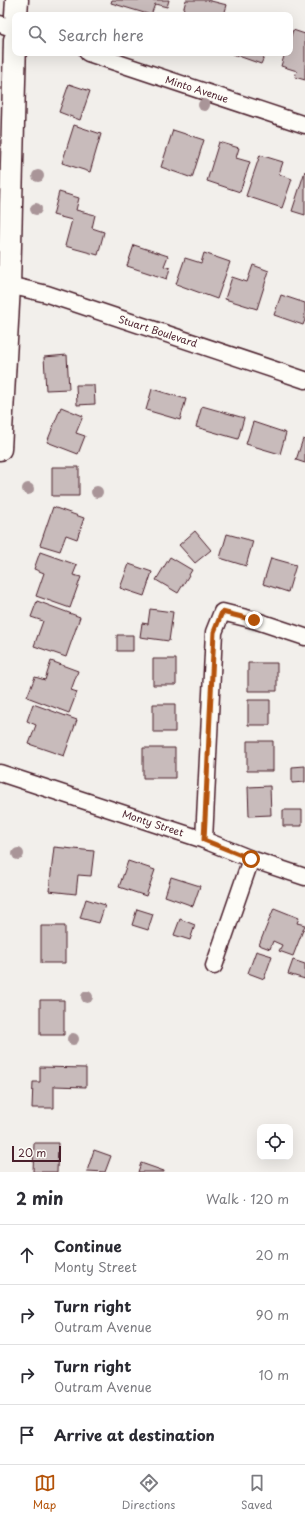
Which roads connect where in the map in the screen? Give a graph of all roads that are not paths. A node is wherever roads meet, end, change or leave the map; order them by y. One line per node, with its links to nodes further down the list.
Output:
1 (17, 0): 2 (street)
2 (16, 12)
3 (0, 24): 4 (street)
4 (12, 28)
5 (14, 56): 8 (street)
6 (97, 56): 7 (street, Minto Avenue)
7 (305, 125)
8 (4, 285): 9 (street, Stuart Boulevard); 10 (street)
9 (305, 380)
10 (0, 449)
11 (305, 637): 13 (street)
12 (0, 773): 13 (street, Monty Street)
13 (204, 840): 14 (street, Monty Street)
14 (251, 859): 15 (street, Monty Street); 16 (street)
15 (305, 877)
16 (214, 966)

